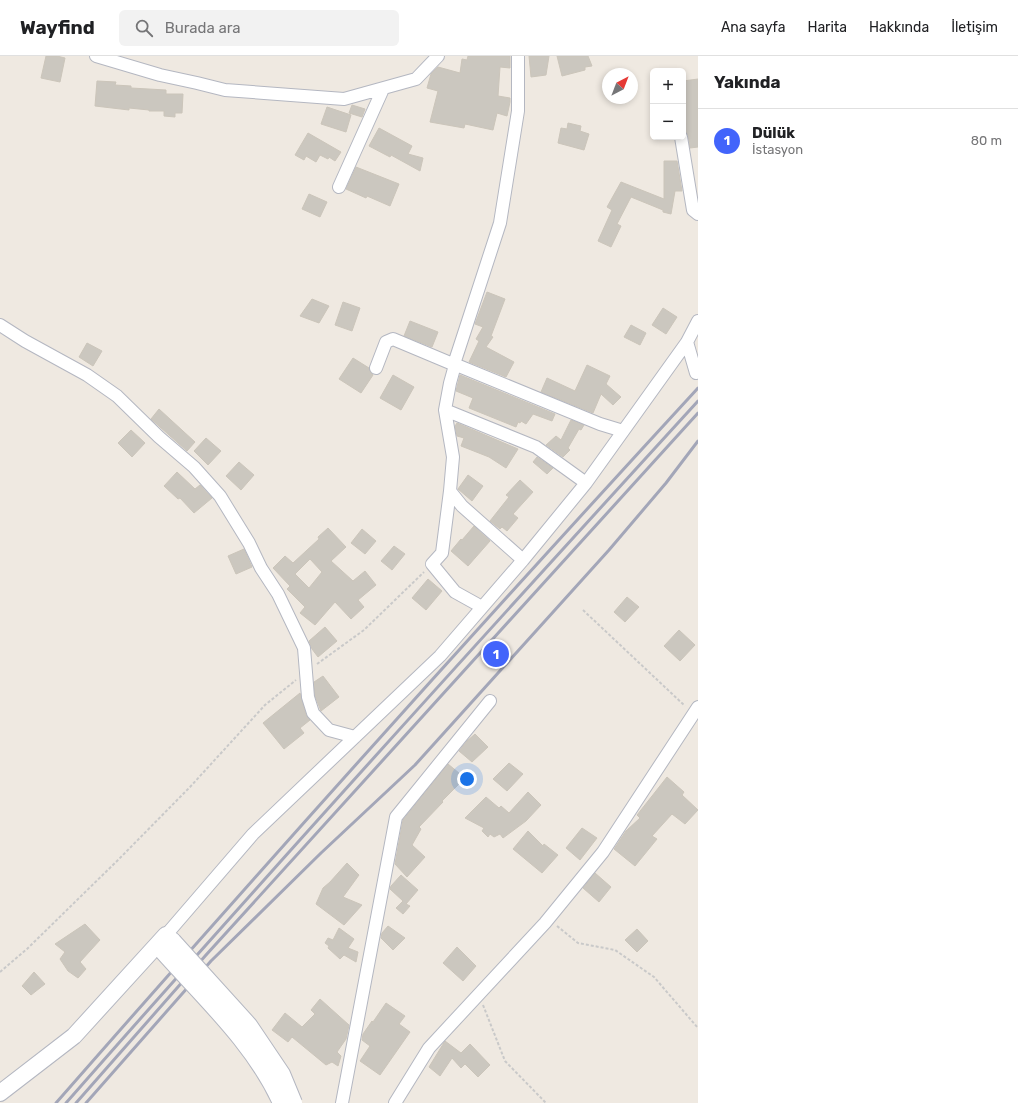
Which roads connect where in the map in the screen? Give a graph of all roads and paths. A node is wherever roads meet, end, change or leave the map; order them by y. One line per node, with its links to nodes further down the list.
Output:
1 (96, 56): 4 (street)
2 (438, 56): 4 (street)
3 (518, 56): 11 (street)
4 (383, 89): 6 (street)
5 (681, 140): 7 (street)
6 (339, 187)
7 (698, 214)
8 (698, 321): 10 (street)
9 (0, 325): 22 (street)
10 (687, 342): 13 (street); 15 (street)
11 (455, 364): 12 (street); 14 (street); 15 (street)
12 (376, 368)
13 (696, 373)
14 (445, 410): 16 (street); 17 (street)
15 (623, 431): 16 (street)
16 (586, 482): 18 (street)
17 (450, 491): 18 (street); 19 (street)
18 (523, 560): 20 (street)
19 (432, 564): 20 (street); 22 (path)
20 (482, 607): 25 (street)
21 (583, 610): 24 (path)
22 (305, 673): 25 (street); 28 (path)
23 (490, 701): 34 (street)
24 (695, 710): 26 (street)
25 (355, 737): 27 (street)
26 (548, 919): 29 (street); 30 (path)
27 (164, 943): 31 (street); 32 (street, bridge); 33 (street, bridge)
28 (0, 972)
29 (478, 995): 35 (street); 36 (path)
30 (698, 1028)
31 (0, 1093)
32 (281, 1103)
33 (294, 1103)
34 (342, 1103)
35 (396, 1103)
36 (546, 1103)

